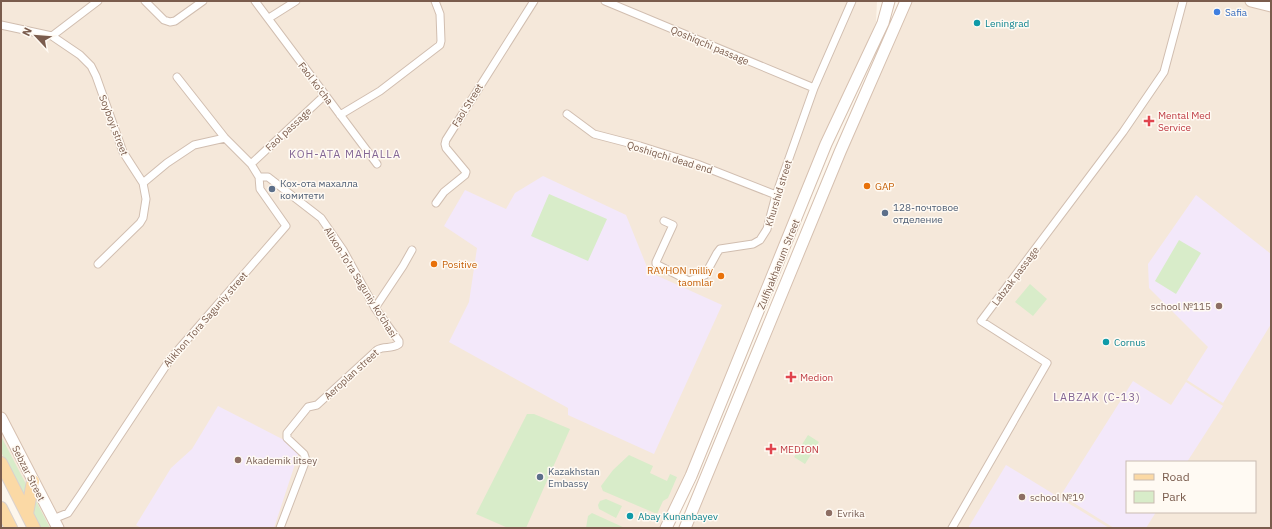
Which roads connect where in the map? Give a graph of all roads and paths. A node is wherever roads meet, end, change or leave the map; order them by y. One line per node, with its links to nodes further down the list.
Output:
1 (97, 1): 17 (street)
2 (145, 1): 3 (street)
3 (204, 1)
4 (255, 1): 15 (street, Faol ko'cha)
5 (296, 1): 15 (street)
6 (435, 1): 22 (street)
7 (534, 1): 29 (street, Faol Street)
8 (606, 1): 19 (street, Qoshiqchi passage)
9 (852, 1): 19 (street, Khurshid street)
10 (889, 1): 44 (main road, Zulfiyakhanum Street)
11 (906, 1): 45 (main road, Zulfiyakhanum Street)
12 (1183, 1): 46 (street, Labzak passage)
13 (1251, 1): 14 (main road)
14 (1271, 6)
15 (269, 18): 20 (street, Faol ko'cha)
16 (1, 25): 17 (street, Soyboyi street)
17 (52, 36): 27 (street, Soyboyi street)
18 (177, 77): 23 (street)
19 (814, 88): 28 (street, Khurshid street)
20 (325, 95): 22 (street, Faol ko'cha); 24 (street, Faol passage)
21 (567, 114): 28 (street, Qoshiqchi dead end)
22 (340, 115): 25 (street, Faol ko'cha)
23 (225, 138): 24 (street); 27 (street)
24 (251, 164): 26 (street)
25 (377, 164)
26 (259, 177): 33 (street, Alixon To'ra Saguniy ko'chasi); 40 (street, Alikhon Tora Saguniy street)
27 (143, 183): 32 (street, Soyboyi street)
28 (776, 195): 30 (street, Khurshid street)
29 (436, 203)
30 (664, 220)
31 (412, 250): 33 (street)
32 (98, 264)
33 (376, 308): 34 (street, Alixon To'ra Saguniy ko'chasi)
34 (393, 348): 43 (street, Aeroplan street)
35 (1, 418): 37 (main road, Sebzar Street)
36 (1, 463): 39 (main road, Sebzar Street)
37 (34, 481): 39 (main road); 40 (main road, Sebzar Street)
38 (1, 508): 41 (main road)
39 (27, 514): 42 (main road, Sebzar Street)
40 (56, 524)
41 (11, 528)
42 (34, 528)
43 (280, 528)
44 (666, 528)
45 (685, 528)
46 (952, 528)

